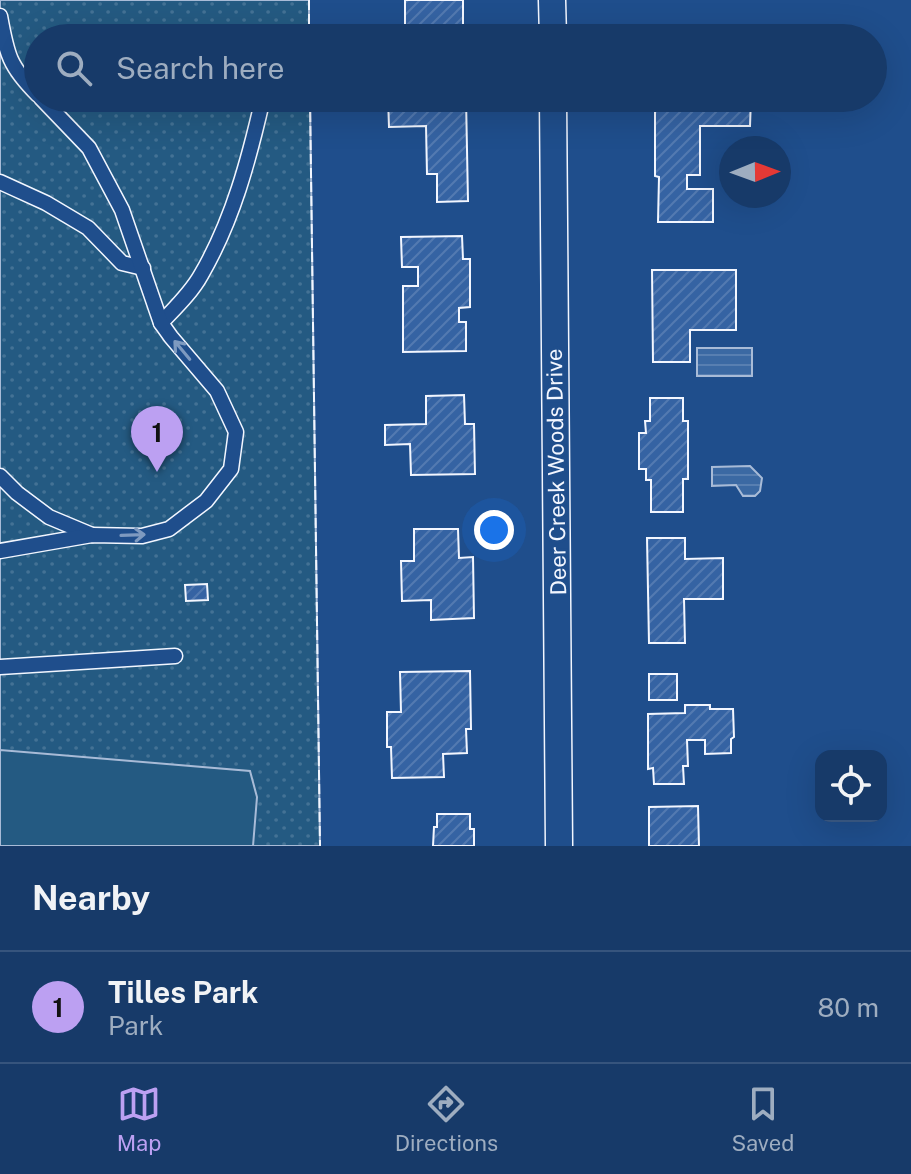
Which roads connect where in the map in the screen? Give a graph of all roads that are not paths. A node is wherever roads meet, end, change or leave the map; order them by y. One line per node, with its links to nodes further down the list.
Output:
1 (552, 0): 3 (street)
2 (0, 16): 4 (lane)
3 (553, 24)
4 (24, 79)
5 (54, 112): 9 (lane)
6 (260, 112): 10 (lane)
7 (553, 112): 16 (street, Deer Creek Woods Drive)
8 (0, 182): 9 (lane)
9 (143, 268): 10 (lane)
10 (161, 323): 12 (lane, one-way to 10)
11 (0, 476): 12 (lane)
12 (92, 535): 13 (lane)
13 (0, 551)
14 (175, 656): 15 (lane)
15 (0, 667)
16 (559, 846)

